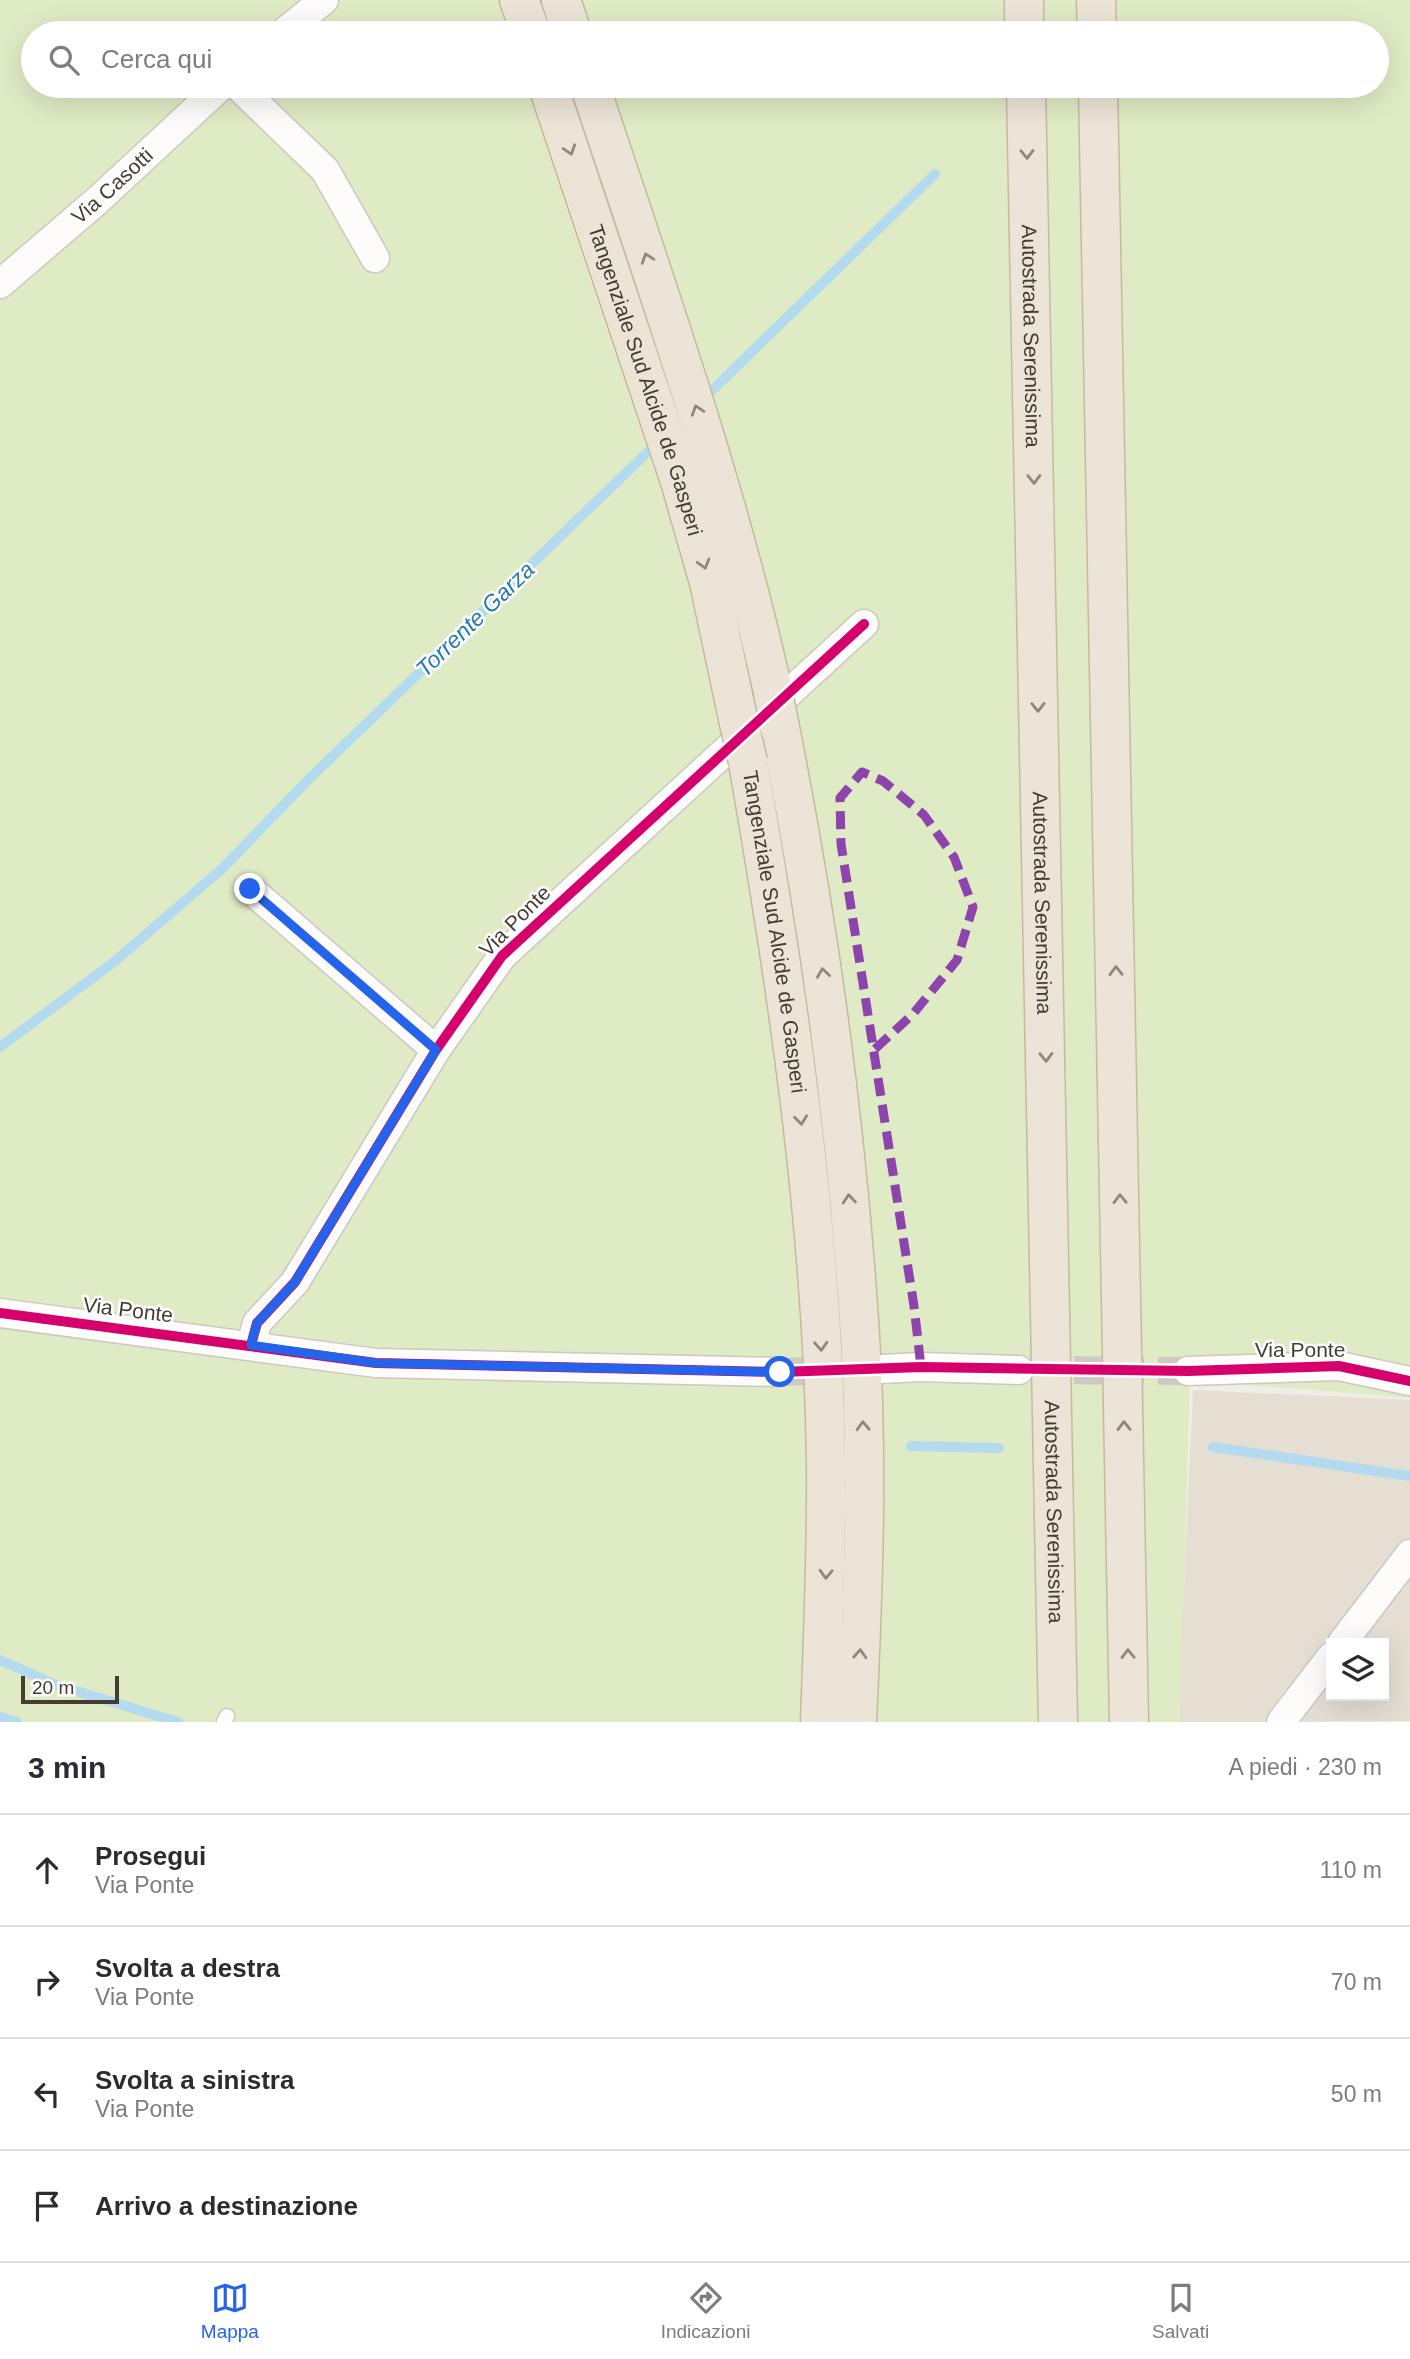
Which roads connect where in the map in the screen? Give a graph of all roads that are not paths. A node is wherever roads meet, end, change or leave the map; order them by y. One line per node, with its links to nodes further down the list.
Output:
1 (324, 0): 6 (street)
2 (519, 0): 7 (highway)
3 (561, 0): 8 (highway)
4 (1024, 0): 9 (highway)
5 (1096, 0): 10 (highway)
6 (299, 21)
7 (527, 21)
8 (568, 21)
9 (1024, 21)
10 (1097, 21)
11 (207, 98): 18 (street, Via Casotti)
12 (251, 98): 17 (street)
13 (552, 98): 32 (highway, Tangenziale Sud Alcide de Gasperi, one-way to 32, bridge)
14 (594, 98): 33 (highway, Tangenziale Sud Alcide de Gasperi, one-way to 14, bridge)
15 (1026, 98): 34 (highway, Autostrada Serenissima, one-way to 34)
16 (1098, 98): 35 (highway, one-way to 16)
17 (375, 258)
18 (0, 284)
19 (863, 624): 21 (street, Via Ponte)
20 (250, 889): 21 (street)
21 (436, 1050): 23 (street, Via Ponte)
22 (0, 1313): 23 (street, Via Ponte)
23 (251, 1345): 27 (street, Via Ponte)
24 (882, 1369): 25 (street)
25 (1019, 1370)
26 (1188, 1371): 28 (street, Via Ponte)
27 (780, 1372)
28 (1410, 1381)
29 (1410, 1554): 30 (street)
30 (1346, 1638)
31 (1326, 1664): 36 (street)
32 (820, 1722)
33 (857, 1722)
34 (1058, 1722)
35 (1129, 1722)
36 (1281, 1722)

